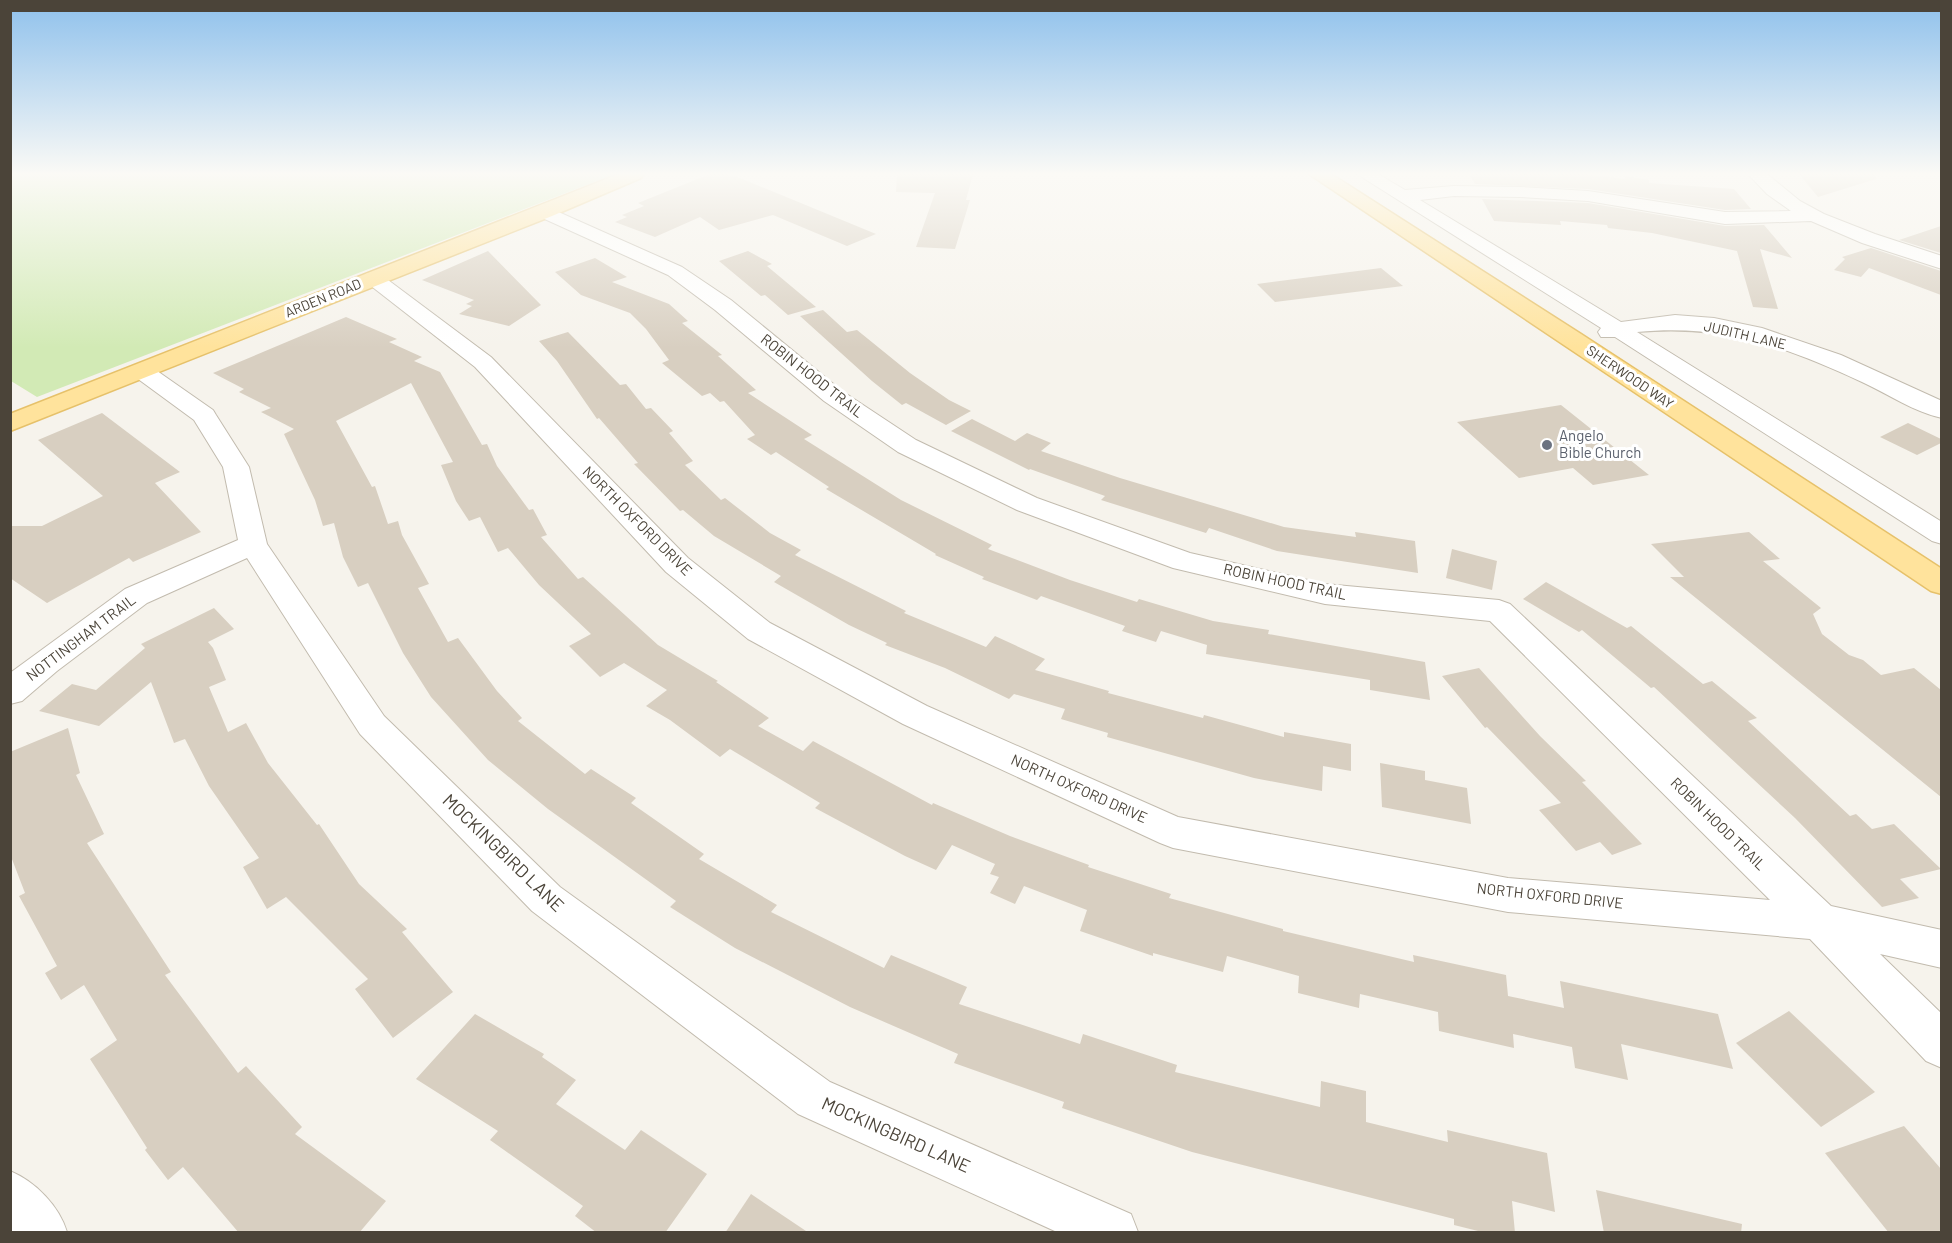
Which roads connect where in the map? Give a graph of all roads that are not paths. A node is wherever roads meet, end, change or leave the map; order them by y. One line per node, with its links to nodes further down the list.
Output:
1 (493, 232): 7 (main road, ARDEN ROAD)
2 (589, 232): 17 (street, ROBIN HOOD TRAIL)
3 (1408, 232): 9 (main road, SHERWOOD WAY)
4 (1460, 232): 8 (street)
5 (1855, 232): 6 (street)
6 (1941, 263)
7 (373, 278): 10 (main road, ARDEN ROAD); 17 (street, NORTH OXFORD DRIVE)
8 (1619, 330): 9 (street, JUDITH LANE); 11 (street, JUDITH LANE); 13 (street)
9 (1573, 339): 15 (main road, SHERWOOD WAY)
10 (142, 370): 12 (main road, ARDEN ROAD); 14 (street, MOCKINGBIRD LANE)
11 (1941, 411)
12 (10, 423)
13 (1941, 535)
14 (253, 544): 16 (street, NOTTINGHAM TRAIL); 22 (street, MOCKINGBIRD LANE)
15 (1941, 584)
16 (10, 692)
17 (1820, 922): 18 (street, NORTH OXFORD DRIVE); 19 (street, ROBIN HOOD TRAIL)
18 (1941, 949)
19 (1941, 1046)
20 (10, 1196): 21 (street)
21 (42, 1233)
22 (1113, 1233)

